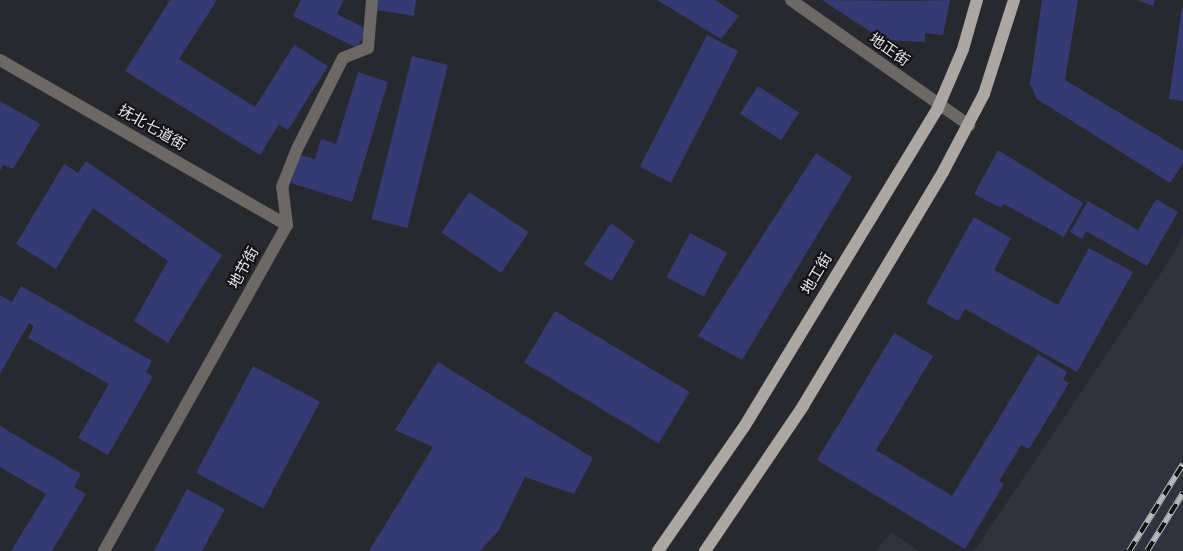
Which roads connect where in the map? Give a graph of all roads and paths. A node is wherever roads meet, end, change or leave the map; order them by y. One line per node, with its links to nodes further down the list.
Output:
1 (372, 0): 8 (street)
2 (791, 0): 6 (street, 地正街)
3 (977, 0): 6 (main road, 地工街)
4 (1014, 0): 7 (main road)
5 (0, 60): 8 (street, 抚北七道街)
6 (939, 105): 7 (street, 地正街); 10 (main road, 地工街)
7 (969, 125): 11 (main road)
8 (287, 225): 9 (street, 地节街)
9 (104, 551)
10 (658, 551)
11 (705, 551)

